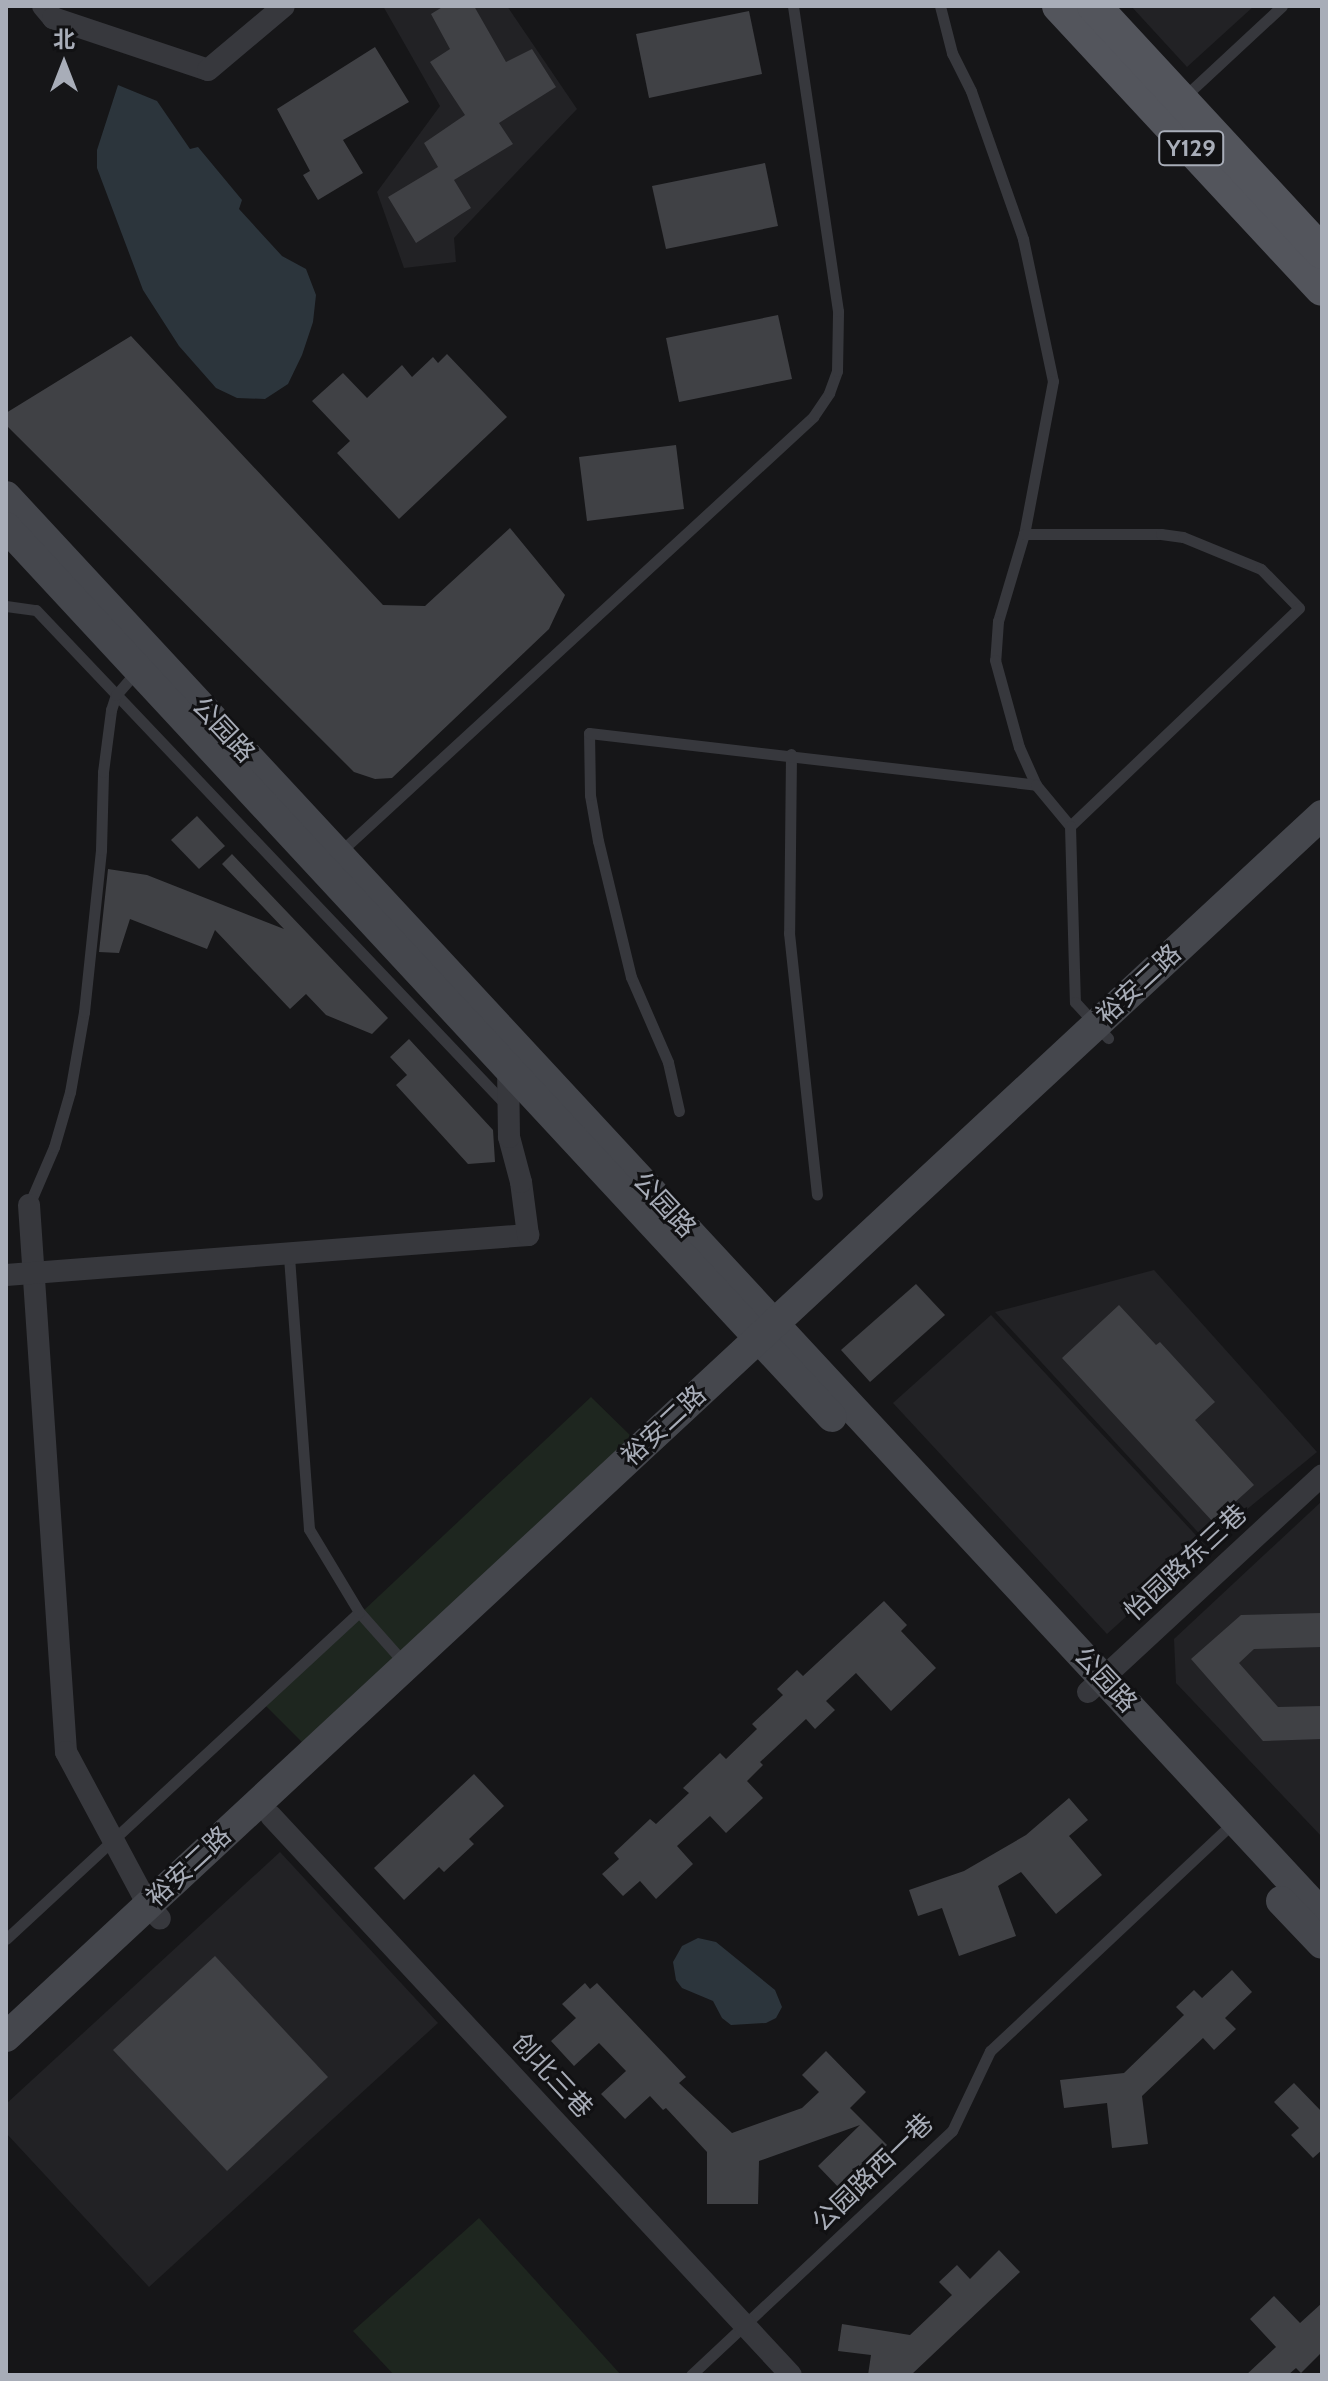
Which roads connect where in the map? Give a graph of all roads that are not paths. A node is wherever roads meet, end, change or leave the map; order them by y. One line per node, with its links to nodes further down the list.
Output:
1 (43, 6): 2 (street)
2 (284, 6)
3 (793, 6): 22 (lane)
4 (940, 6): 13 (lane)
5 (1059, 6): 10 (main road, Y129)
6 (1094, 6): 8 (main road)
7 (1282, 6): 8 (lane)
8 (1181, 100): 9 (main road)
9 (1322, 252)
10 (1322, 289)
11 (6, 496): 22 (main road, 公园路)
12 (6, 527): 15 (main road, 公园路)
13 (1024, 534): 18 (lane); 20 (lane)
14 (6, 606): 16 (lane)
15 (138, 670): 16 (lane); 24 (main road, 公园路)
16 (116, 695): 25 (lane); 28 (lane)
17 (791, 754): 18 (lane); 26 (lane); 27 (lane)
18 (1036, 785): 20 (lane)
19 (1322, 815): 23 (main road, 裕安二路)
20 (1070, 826): 23 (lane)
21 (1322, 840): 23 (main road, 裕安二路)
22 (338, 854): 32 (main road, 公园路)
23 (1102, 1032): 32 (main road, 裕安二路)
24 (508, 1068): 25 (street); 32 (main road, 公园路)
25 (508, 1107): 29 (street)
26 (679, 1111)
27 (817, 1195)
28 (29, 1205): 30 (street)
29 (289, 1254): 30 (street); 34 (lane)
30 (32, 1273): 31 (street); 39 (street)
31 (6, 1275)
32 (773, 1338): 35 (main road, 裕安二路); 36 (main road, 公园路); 37 (main road, 裕安二路)
33 (1322, 1475): 36 (street, 怡园路东三巷)
34 (359, 1612): 35 (lane); 39 (lane)
35 (406, 1665): 40 (main road, 裕安二路)
36 (1096, 1685): 38 (main road, 公园路)
37 (271, 1816): 40 (main road, 裕安二路); 46 (street, 创北三巷)
38 (1228, 1828): 41 (main road, 公园路); 43 (main road, 公园路); 46 (lane, 公园路西一巷)
39 (113, 1840): 40 (street); 42 (lane)
40 (154, 1912): 44 (main road, 裕安二路); 45 (main road, 裕安二路)
41 (1322, 1914)
42 (6, 1939)
43 (1322, 1944)
44 (6, 2037)
45 (6, 2062)
46 (745, 2325): 47 (lane, 公园路西一巷); 48 (street, 创北三巷)
47 (691, 2375)
48 (791, 2375)

